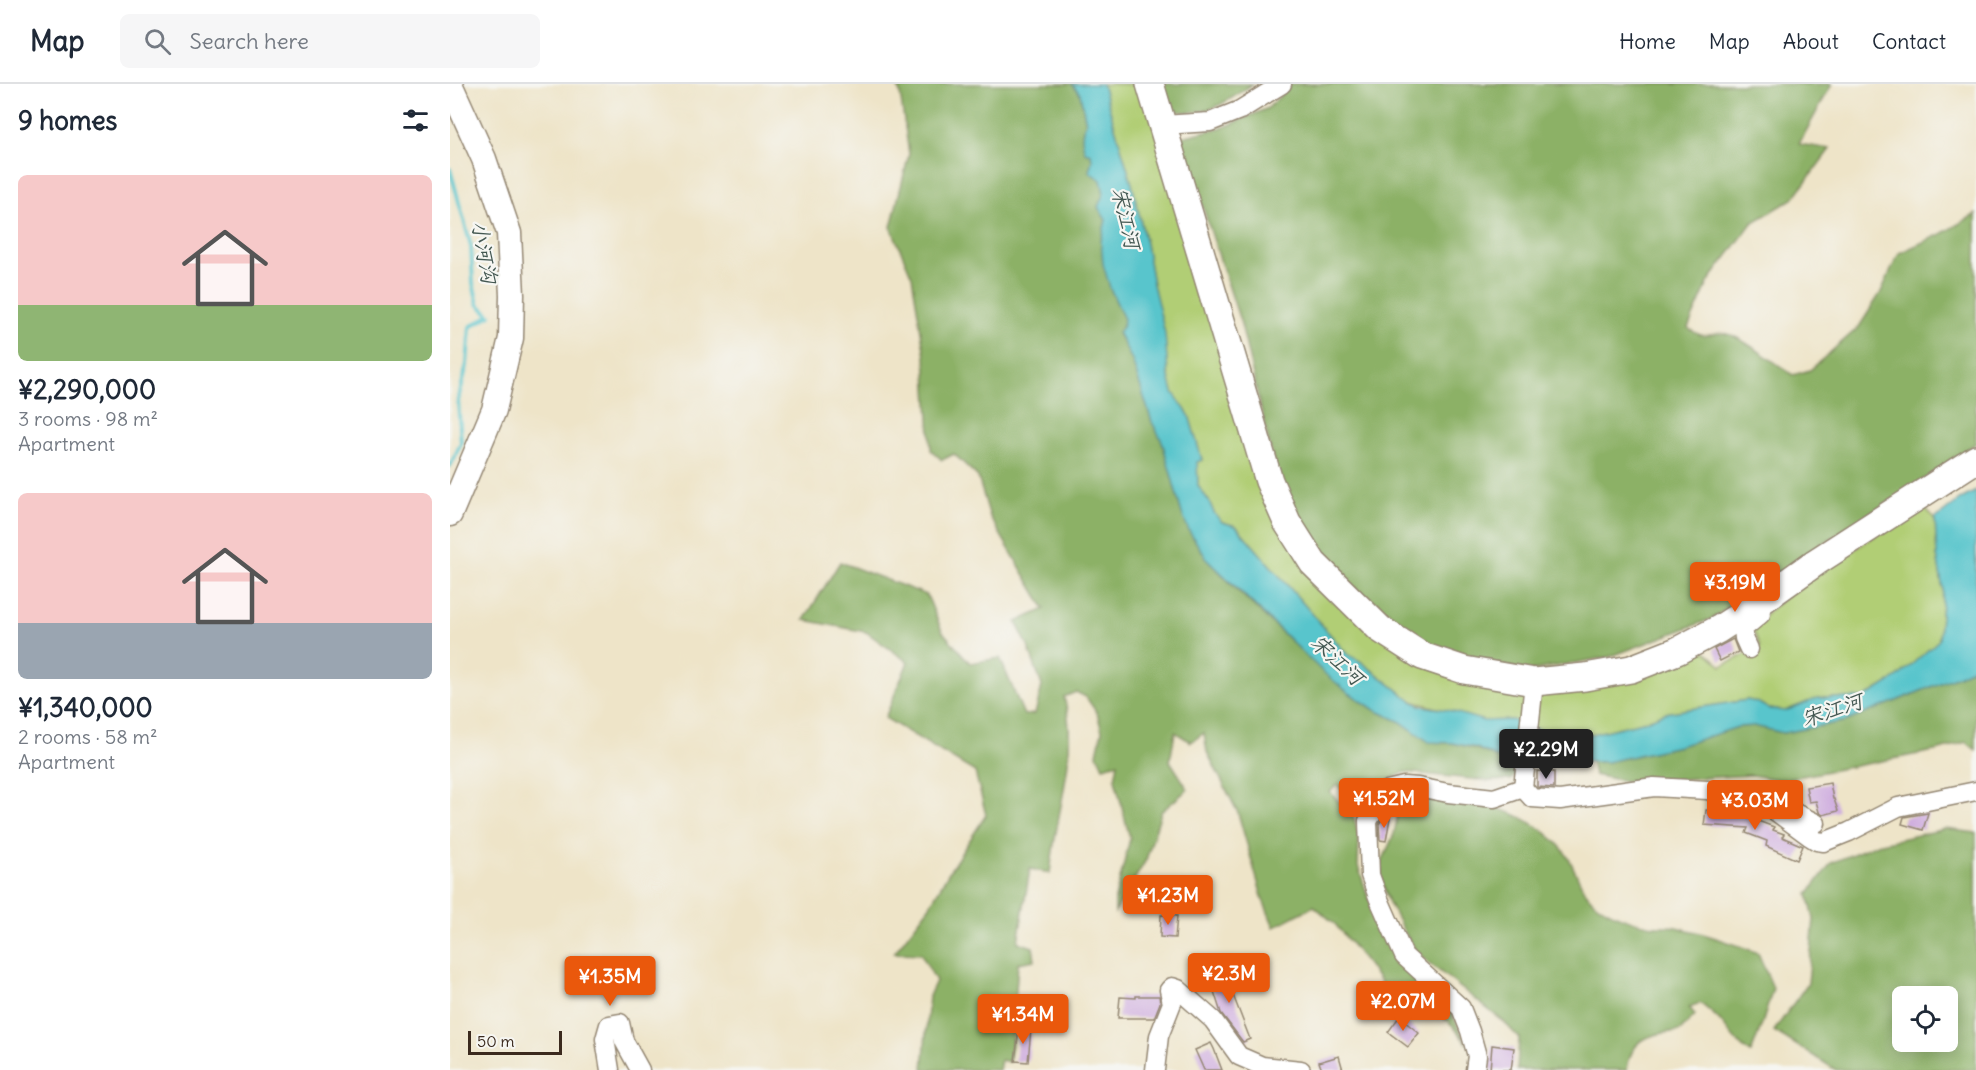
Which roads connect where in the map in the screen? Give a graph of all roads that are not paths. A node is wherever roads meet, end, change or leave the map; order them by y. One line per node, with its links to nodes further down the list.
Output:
1 (450, 84): 6 (main road)
2 (1150, 84): 4 (highway)
3 (1282, 84): 4 (street)
4 (1163, 125): 9 (highway)
5 (1976, 459): 7 (highway)
6 (450, 514)
7 (1784, 586): 8 (street); 9 (highway)
8 (1749, 649)
9 (1534, 682): 10 (street)
10 (1523, 788): 12 (street); 18 (street)
11 (1972, 790): 12 (street)
12 (1762, 804): 13 (street)
13 (1816, 823)
14 (610, 1070): 15 (street)
15 (640, 1070)
16 (1155, 1070): 17 (street)
17 (1301, 1070)
18 (1475, 1070)

